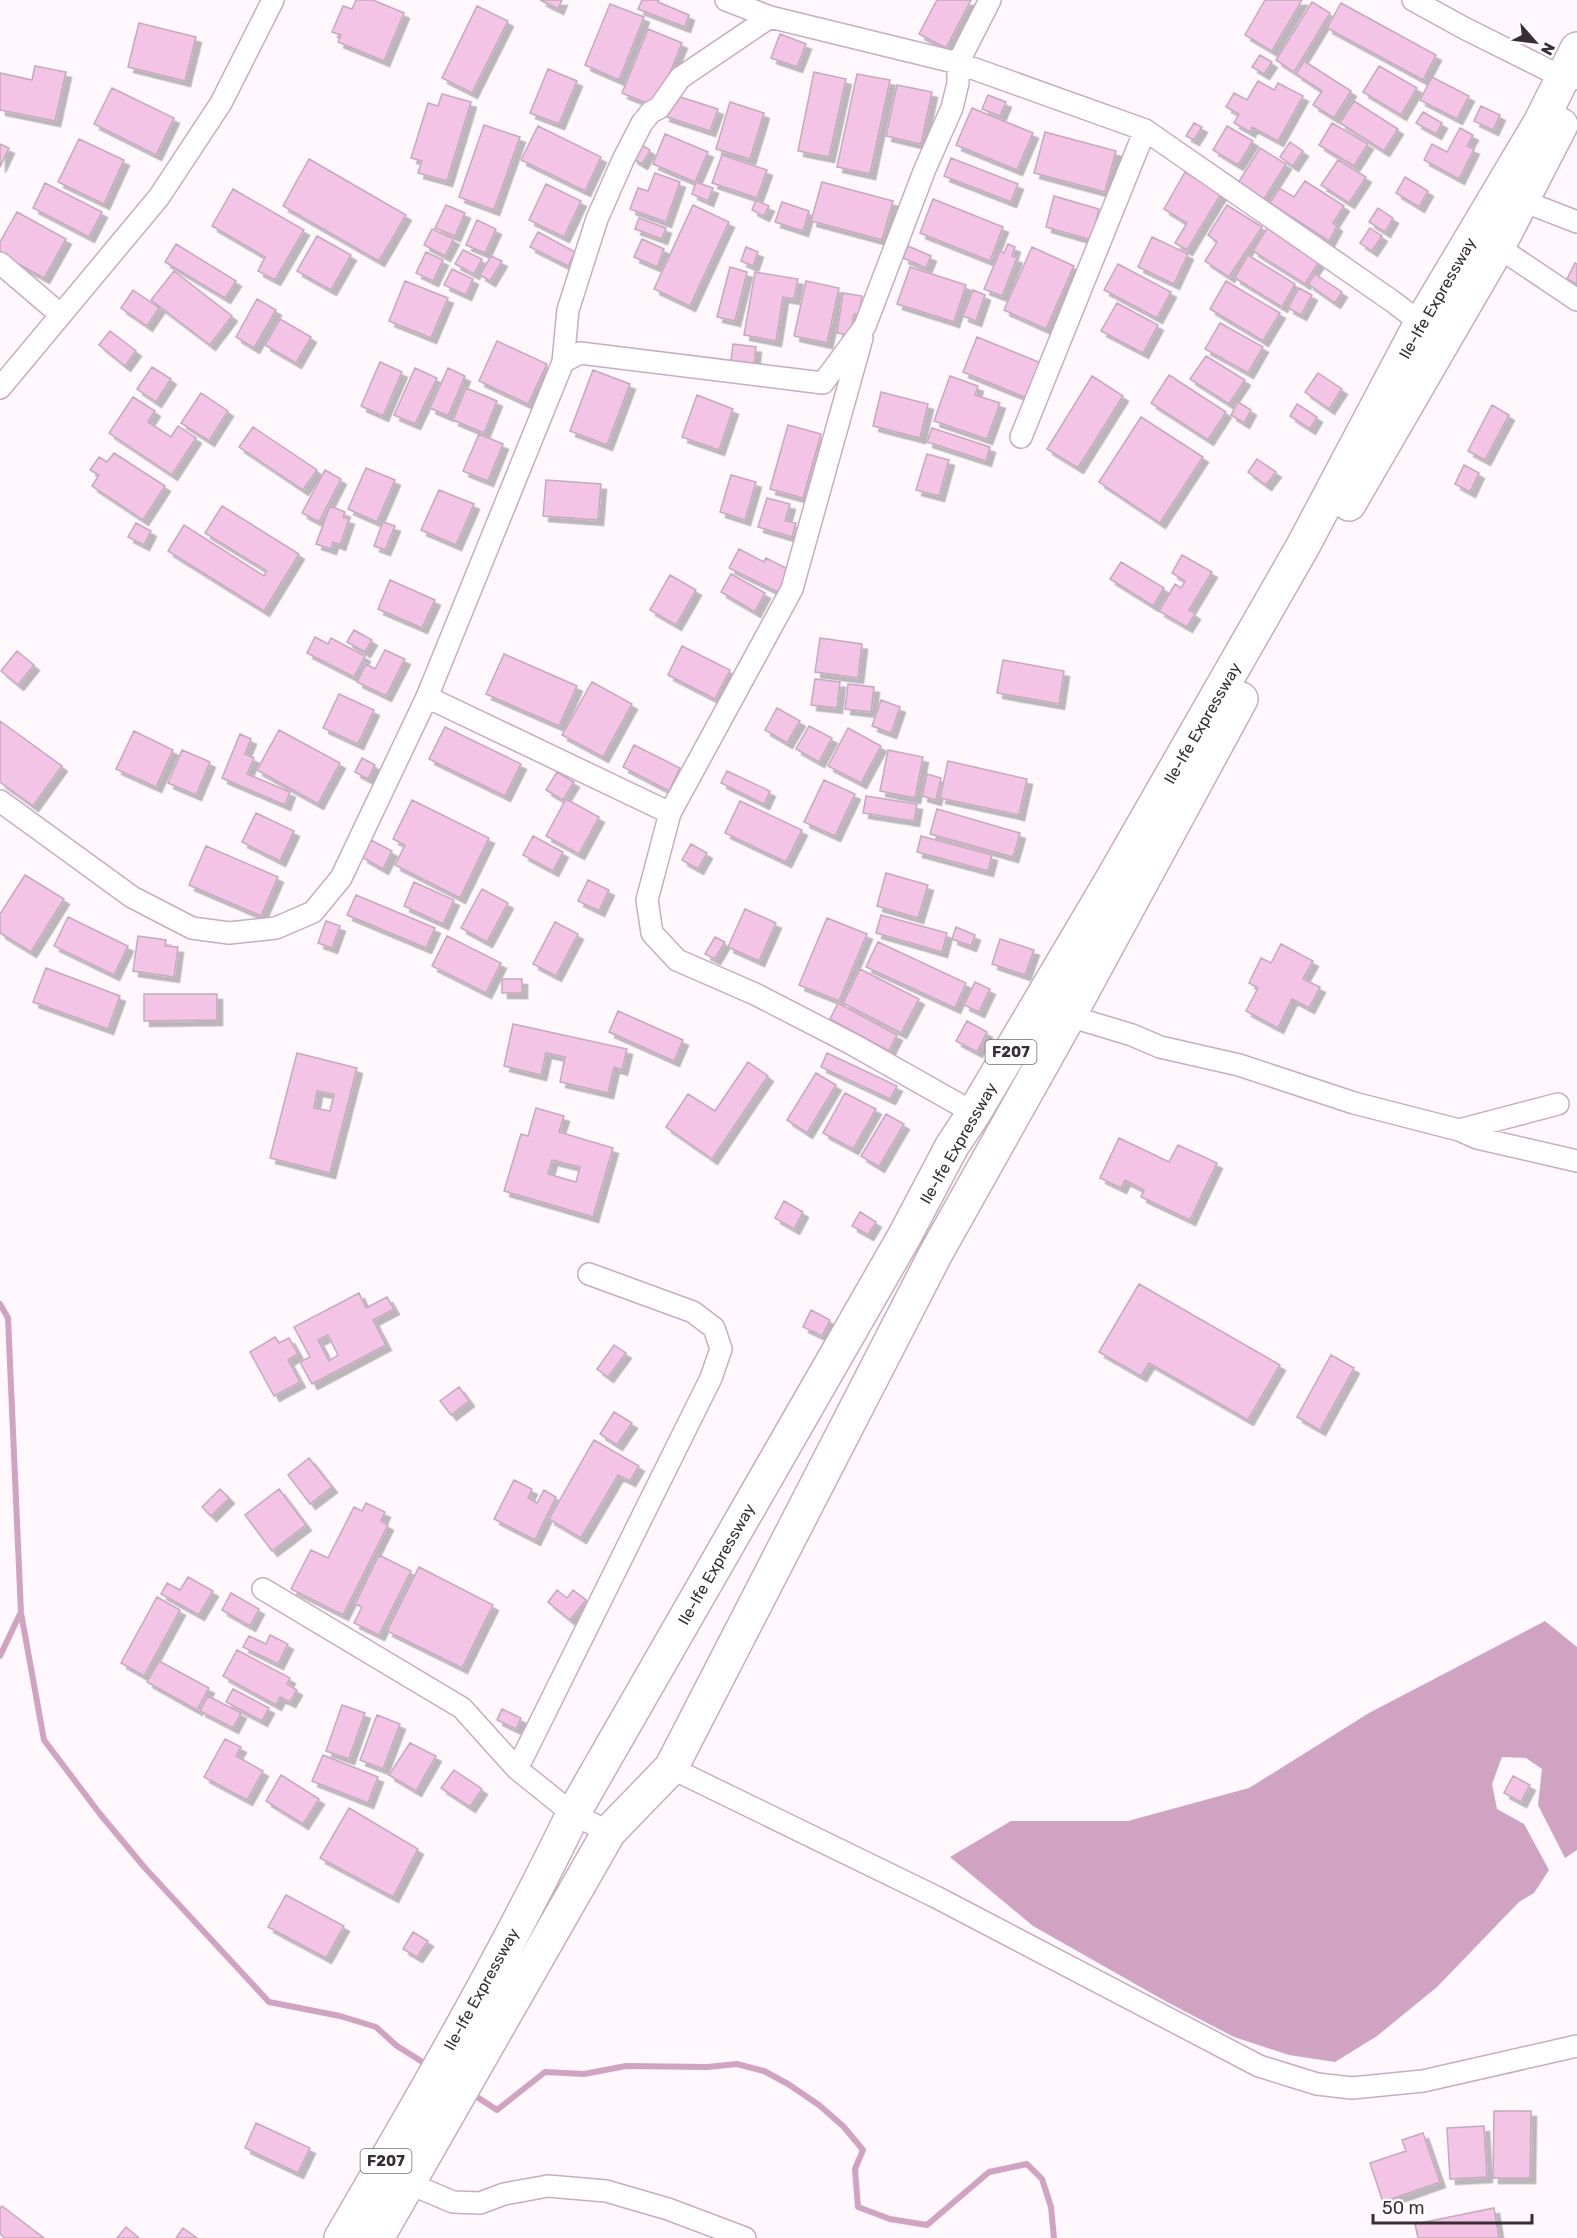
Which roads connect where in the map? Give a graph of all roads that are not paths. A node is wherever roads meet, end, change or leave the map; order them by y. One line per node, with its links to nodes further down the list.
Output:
1 (273, 0): 14 (street)
2 (726, 0): 5 (street)
3 (990, 0): 6 (street)
4 (1413, 0): 7 (street)
5 (770, 17): 6 (street); 17 (street)
6 (958, 63): 8 (street); 16 (street)
7 (1573, 74): 9 (main road, Ile-Ife Expressway / F207); 15 (main road, Ile-Ife Expressway / F207)
8 (1144, 130): 15 (street); 19 (street)
9 (1523, 201): 10 (street); 11 (main road, Ile-Ife Expressway / F207)
10 (1577, 222)
11 (1498, 247): 13 (street); 23 (main road, Ile-Ife Expressway / F207)
12 (0, 263): 14 (street)
13 (1577, 300)
14 (61, 315): 18 (street)
15 (1421, 323): 25 (main road, Ile-Ife Expressway / F207)
16 (865, 327): 17 (street); 22 (street)
17 (563, 362): 20 (street)
18 (0, 388)
19 (1022, 437)
20 (427, 697): 21 (street); 22 (street)
21 (0, 801)
22 (670, 813): 25 (street)
23 (1069, 1016): 26 (street); 29 (main road, Ile-Ife Expressway / F207)
24 (1558, 1104): 26 (street)
25 (974, 1113): 27 (main road, Ile-Ife Expressway / F207)
26 (1459, 1130): 28 (street)
27 (952, 1146): 29 (main road); 30 (main road, Ile-Ife Expressway / F207)
28 (1577, 1161)
29 (985, 1165): 31 (main road, Ile-Ife Expressway / F207)
30 (904, 1237): 31 (main road); 36 (main road, Ile-Ife Expressway / F207)
31 (935, 1255): 34 (main road, Ile-Ife Expressway / F207)
32 (589, 1274): 35 (street)
33 (263, 1588): 35 (street)
34 (671, 1768): 37 (main road, Ile-Ife Expressway / F207); 40 (street)
35 (517, 1769): 36 (street)
36 (573, 1814): 37 (street); 38 (main road, Ile-Ife Expressway / F207)
37 (609, 1832): 39 (main road, Ile-Ife Expressway / F207)
38 (541, 1880): 39 (main road); 41 (main road, Ile-Ife Expressway / F207)
39 (572, 1897): 41 (main road, Ile-Ife Expressway / F207)
40 (1577, 2046)
41 (452, 2087): 42 (main road, Ile-Ife Expressway / F207); 43 (main road, Ile-Ife Expressway / F207)
42 (408, 2183): 44 (main road, Ile-Ife Expressway / F207); 45 (street)
43 (341, 2238)
44 (377, 2238)
45 (744, 2238)

